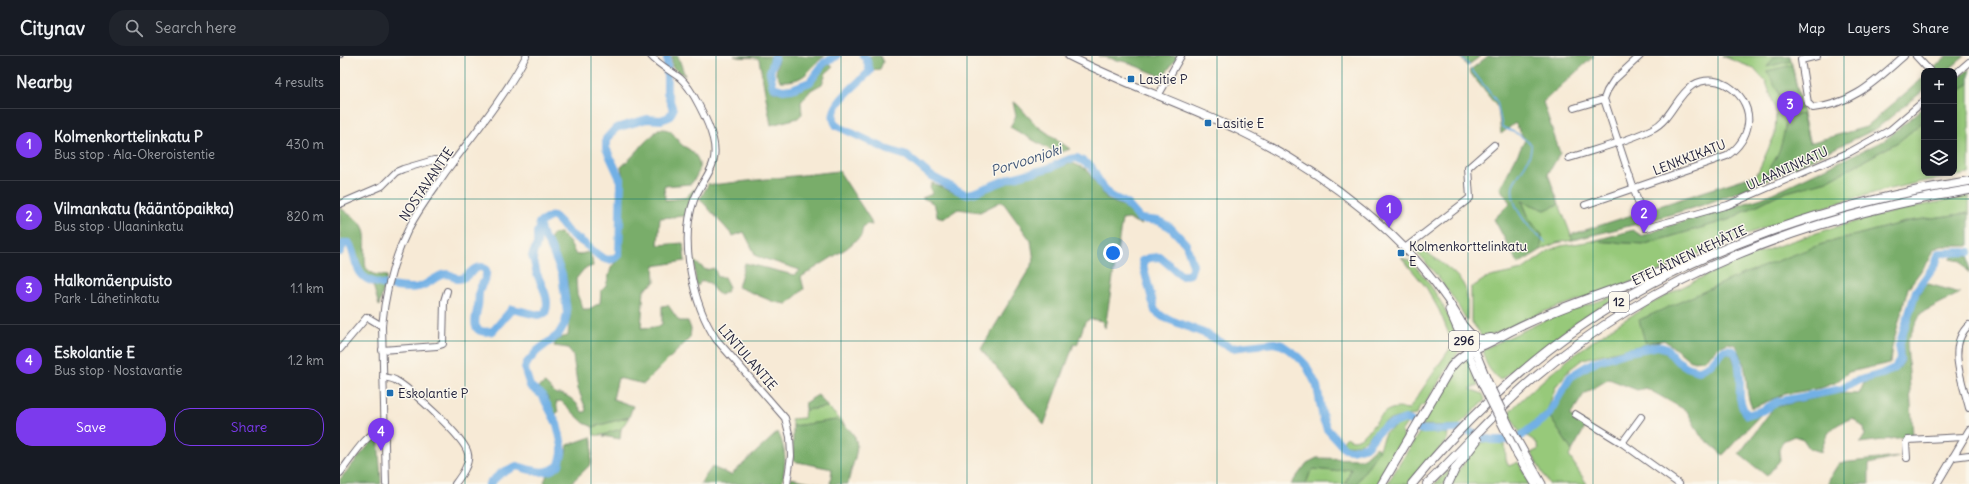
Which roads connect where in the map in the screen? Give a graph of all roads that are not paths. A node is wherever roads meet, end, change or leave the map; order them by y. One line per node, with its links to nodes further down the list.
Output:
1 (526, 56): 19 (street, NOSTAVANTIE)
2 (652, 56): 52 (street, LINTULANTIE)
3 (1069, 56): 12 (main road)
4 (1181, 56): 12 (street)
5 (1640, 56): 13 (street)
6 (1817, 56): 7 (street)
7 (1904, 56)
8 (1916, 56): 10 (street)
9 (1969, 62): 11 (street)
10 (1927, 68)
11 (1957, 72)
12 (1158, 96): 26 (main road)
13 (1604, 99): 15 (street); 16 (street)
14 (1921, 104): 21 (street, ULAANINKATU)
15 (1574, 108)
16 (1617, 142): 18 (street, LENKKIKATU); 21 (street); 21 (street, LENKKIKATU)
17 (1494, 145): 26 (street)
18 (1569, 158)
19 (454, 162): 23 (street); 30 (street, NOSTAVANTIE)
20 (1969, 181): 25 (highway, ETELÄINEN KEHÄTIE / 12)
21 (1633, 189): 24 (street, LENKKIKATU)
22 (1969, 191): 44 (highway, ETELÄINEN KEHÄTIE / 12)
23 (340, 204)
24 (1585, 205)
25 (1788, 226): 32 (highway); 54 (highway, ETELÄINEN KEHÄTIE / 12)
26 (1405, 248): 28 (main road)
27 (447, 292): 34 (street)
28 (1444, 296): 31 (main road, 296); 35 (main road, 296)
29 (1969, 325): 37 (street)
30 (382, 326): 33 (street); 34 (street, NOSTAVANTIE)
31 (1464, 328): 32 (highway); 35 (main road, 296)
32 (1501, 335): 35 (highway)
33 (340, 349)
34 (382, 350): 36 (street, NOSTAVANTIE)
35 (1471, 350): 45 (main road, 296, bridge); 53 (highway)
36 (383, 377): 40 (street, NOSTAVANTIE); 51 (street)
37 (1969, 408)
38 (1575, 414): 43 (street)
39 (1641, 417): 43 (street)
40 (384, 429): 49 (street); 50 (street, NOSTAVANTIE)
41 (1969, 430): 42 (street)
42 (1964, 437): 47 (street); 48 (street)
43 (1622, 443): 59 (street)
44 (1469, 445): 55 (highway, ETELÄINEN KEHÄTIE / 12); 56 (highway)
45 (1520, 453): 57 (main road, 296); 58 (main road, 296)
46 (1969, 455): 47 (street)
47 (1953, 457): 60 (street)
48 (1906, 458)
49 (340, 472)
50 (386, 484)
51 (455, 484)
52 (787, 484)
53 (1382, 484)
54 (1412, 484)
55 (1427, 484)
56 (1448, 484)
57 (1535, 484)
58 (1542, 484)
59 (1678, 484)
60 (1937, 484)

